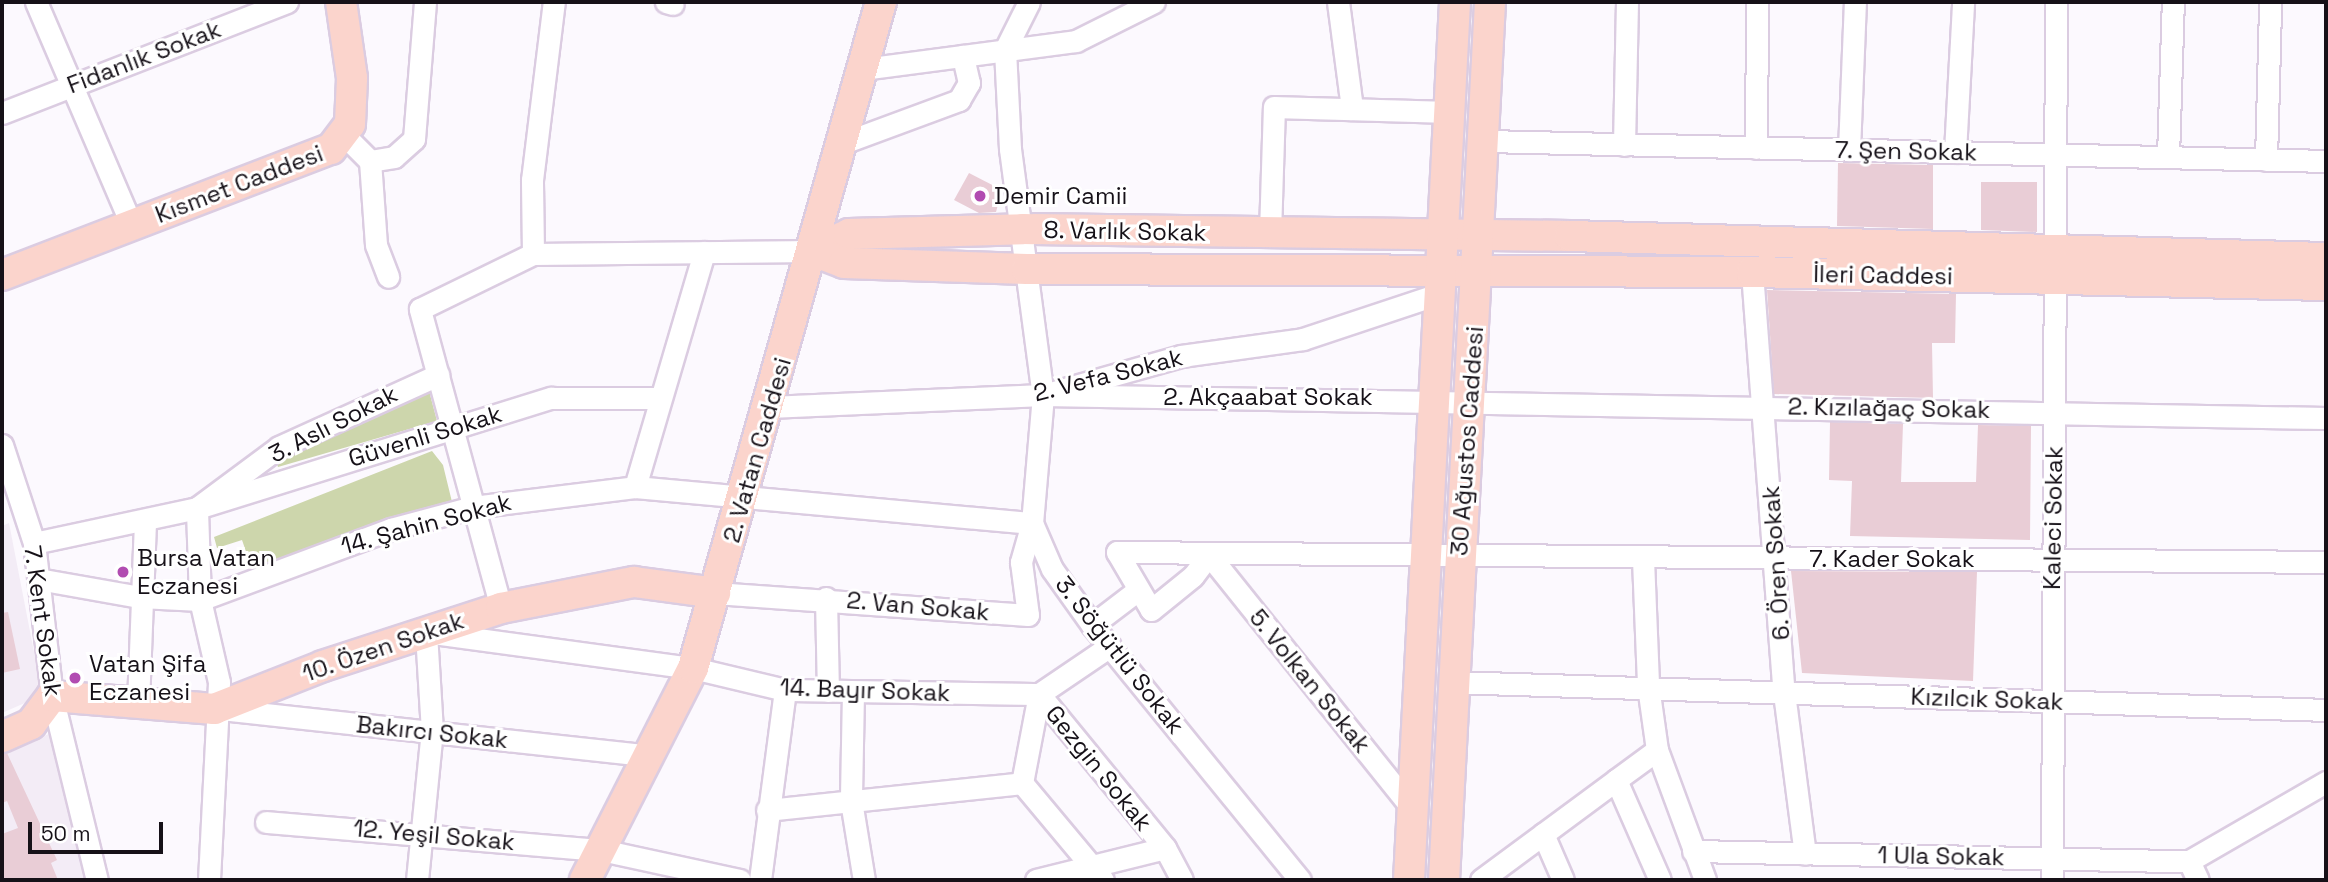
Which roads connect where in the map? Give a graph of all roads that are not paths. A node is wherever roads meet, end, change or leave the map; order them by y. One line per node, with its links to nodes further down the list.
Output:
1 (36, 2): 22 (street)
2 (287, 2): 22 (street, Fidanlık Sokak)
3 (341, 2): 26 (main road, Kısmet Caddesi)
4 (425, 2): 36 (street)
5 (554, 2): 45 (street)
6 (881, 2): 21 (main road, 2. Vatan Caddesi)
7 (1029, 2): 19 (street)
8 (1154, 2): 19 (street)
9 (1338, 2): 23 (street)
10 (1455, 2): 24 (main road, 30 Ağustos Caddesi)
11 (1490, 2): 27 (main road, 30 Ağustos Caddesi)
12 (1627, 2): 29 (street)
13 (1757, 2): 30 (street)
14 (1855, 2): 31 (street)
15 (1963, 2): 32 (street)
16 (2056, 2): 33 (street, Kaleci Sokak)
17 (2173, 2): 34 (street)
18 (2270, 2): 35 (street)
19 (1005, 50): 20 (street); 39 (street, 3. Söğütlü Sokak)
20 (963, 56): 21 (street); 28 (street)
21 (863, 69): 28 (main road, 2. Vatan Caddesi)
22 (71, 85): 25 (street, Fidanlık Sokak); 38 (street)
23 (1352, 109): 24 (street); 40 (street)
24 (1449, 112): 41 (main road, 30 Ağustos Caddesi)
25 (2, 113)
26 (345, 136): 36 (street); 38 (main road, Kısmet Caddesi)
27 (1486, 141): 29 (street, 7. Şen Sokak); 42 (main road, 30 Ağustos Caddesi)
28 (843, 143): 43 (main road, 2. Vatan Caddesi)
29 (1623, 145): 30 (street, 7. Şen Sokak)
30 (1756, 148): 31 (street, 7. Şen Sokak)
31 (1849, 150): 32 (street, 7. Şen Sokak)
32 (1955, 152): 33 (street, 7. Şen Sokak)
33 (2053, 155): 34 (street, 7. Şen Sokak); 47 (street, Kaleci Sokak)
34 (2168, 157): 35 (street, 7. Şen Sokak)
35 (2266, 159): 37 (street, 7. Şen Sokak)
36 (370, 161): 52 (street)
37 (2326, 161)
38 (131, 225): 51 (main road, Kısmet Caddesi)
39 (1023, 229): 40 (main road, 8. Varlık Sokak); 43 (main road, 8. Varlık Sokak); 48 (street, 3. Söğütlü Sokak)
40 (1270, 233): 41 (main road, 8. Varlık Sokak)
41 (1441, 235): 42 (main road, İleri Caddesi); 53 (main road, 30 Ağustos Caddesi)
42 (1482, 235): 47 (main road, İleri Caddesi); 49 (main road, 30 Ağustos Caddesi)
43 (813, 251): 44 (street, 8. Varlık Sokak); 48 (main road, 8. Varlık Sokak); 60 (main road, 2. Vatan Caddesi)
44 (704, 252): 45 (street, 8. Varlık Sokak); 57 (street)
45 (533, 254): 55 (street)
46 (2326, 258): 47 (main road, İleri Caddesi)
47 (2052, 266): 50 (main road, İleri Caddesi); 54 (main road, İleri Caddesi); 61 (street, Kaleci Sokak)
48 (1027, 269): 53 (main road, 8. Varlık Sokak); 56 (street, 3. Söğütlü Sokak)
49 (1480, 272): 50 (main road, İleri Caddesi); 53 (main road, İleri Caddesi); 58 (main road, 30 Ağustos Caddesi)
50 (1752, 272): 59 (street, 6. Ören Sokak)
51 (2, 275)
52 (388, 277)
53 (1439, 283): 56 (street, 2. Vefa Sokak); 58 (main road, 30 Ağustos Caddesi)
54 (2326, 285)
55 (438, 375): 63 (street); 68 (street, 3. Aslı Sokak)
56 (1042, 395): 58 (street, 2. Akçaabat Sokak); 60 (street, 2. Vefa Sokak); 70 (street, 3. Söğütlü Sokak)
57 (659, 398): 63 (street, Güvenli Sokak); 65 (street)
58 (1451, 399): 59 (street, 2. Kızılağaç Sokak); 72 (main road, 30 Ağustos Caddesi); 74 (main road, 30 Ağustos Caddesi)
59 (1765, 406): 61 (street, 2. Kızılağaç Sokak); 77 (street, 6. Ören Sokak)
60 (769, 407): 66 (main road, 2. Vatan Caddesi)
61 (2054, 412): 62 (street, 2. Kızılağaç Sokak); 75 (street, Kaleci Sokak)
62 (2326, 418)
63 (452, 427): 67 (street); 68 (street, Güvenli Sokak)
64 (2, 445): 71 (street, 7. Kent Sokak)
65 (635, 487): 66 (street, 14. Şahin Sokak); 67 (street, 14. Şahin Sokak)
66 (745, 493): 70 (street, 14. Şahin Sokak); 81 (main road, 2. Vatan Caddesi)
67 (473, 507): 84 (street, 14. Şahin Sokak); 85 (street)
68 (197, 508): 69 (street, 3. Aslı Sokak); 84 (street)
69 (145, 520): 71 (street, 3. Aslı Sokak); 82 (street)
70 (1032, 523): 83 (street, 2. Van Sokak); 86 (street, 3. Söğütlü Sokak)
71 (34, 543): 79 (street, 7. Kent Sokak)
72 (1424, 553): 73 (street); 74 (street); 110 (main road, 30 Ağustos Caddesi)
73 (1209, 555): 80 (street); 80 (street); 110 (street, 5. Volkan Sokak)
74 (1458, 555): 76 (street, 7. Kader Sokak); 90 (main road, 30 Ağustos Caddesi)
75 (2052, 558): 77 (street, 7. Kader Sokak); 78 (street, 7. Kader Sokak); 98 (street, Kaleci Sokak)
76 (1643, 559): 77 (street, 7. Kader Sokak); 91 (street)
77 (1777, 560): 95 (street, 6. Ören Sokak)
78 (2326, 562)
79 (38, 579): 82 (street); 97 (street, 7. Kent Sokak)
80 (1138, 590): 86 (street)
81 (715, 593): 83 (street, 2. Van Sokak); 85 (main road, 10. Özen Sokak); 89 (main road, 2. Vatan Caddesi)
82 (140, 597): 84 (street); 99 (street)
83 (826, 598): 93 (street)
84 (200, 600): 100 (street)
85 (501, 608): 87 (main road, 10. Özen Sokak)
86 (1092, 625): 88 (street, 3. Söğütlü Sokak)
87 (426, 632): 89 (street, 14. Bayır Sokak); 100 (main road, 10. Özen Sokak); 102 (street)
88 (1110, 646): 96 (street, Gezgin Sokak); 132 (street, 3. Söğütlü Sokak)
89 (693, 668): 92 (street, 14. Bayır Sokak); 105 (main road, 2. Vatan Caddesi)
90 (1452, 682): 91 (street, Kızılcık Sokak); 134 (main road, 30 Ağustos Caddesi)
91 (1648, 686): 95 (street, Kızılcık Sokak); 104 (street)
92 (785, 690): 93 (street, 14. Bayır Sokak); 111 (street)
93 (828, 691): 94 (street, 14. Bayır Sokak)
94 (853, 692): 96 (street, 14. Bayır Sokak); 109 (street)
95 (1784, 693): 98 (street, Kızılcık Sokak); 118 (street, 6. Ören Sokak)
96 (1039, 694): 108 (street); 115 (street, Gezgin Sokak)
97 (52, 696): 99 (main road, 10. Özen Sokak); 103 (main road); 123 (street, 7. Kent Sokak)
98 (2048, 701): 101 (street, Kızılcık Sokak); 119 (street, Kaleci Sokak)
99 (138, 704): 100 (main road, 10. Özen Sokak)
100 (214, 709): 102 (street, Bakırcı Sokak); 124 (street)
101 (2326, 710)
102 (432, 731): 105 (street, Bakırcı Sokak); 113 (street)
103 (2, 737)
104 (1657, 750): 106 (street); 117 (street)
105 (650, 756): 116 (main road, 2. Vatan Caddesi)
106 (1616, 780): 114 (street); 136 (street)
107 (2326, 782): 120 (street)
108 (1022, 783): 109 (street); 121 (street)
109 (851, 801): 111 (street); 129 (street)
110 (1412, 808): 133 (main road, 30 Ağustos Caddesi)
111 (767, 810): 128 (street)
112 (266, 822): 113 (street, 12. Yeşil Sokak)
113 (423, 833): 116 (street, 12. Yeşil Sokak); 125 (street)
114 (1543, 834): 122 (street); 135 (street)
115 (1165, 848): 121 (street); 131 (street, Gezgin Sokak)
116 (601, 850): 126 (main road, 2. Vatan Caddesi); 127 (street, 12. Yeşil Sokak)
117 (1693, 851): 118 (street, 1 Ula Sokak); 137 (street)
118 (1805, 854): 119 (street, 1 Ula Sokak)
119 (2052, 858): 120 (street, 1 Ula Sokak); 138 (street, Kaleci Sokak)
120 (2189, 861): 139 (street)
121 (1099, 874): 130 (street)
122 (1488, 879)
123 (97, 880)
124 (209, 880)
125 (417, 880)
126 (585, 880)
127 (740, 880)
128 (760, 880)
129 (864, 880)
130 (1036, 880)
131 (1182, 880)
132 (1300, 880)
133 (1409, 880)
134 (1444, 880)
135 (1563, 880)
136 (1660, 880)
137 (1704, 880)
138 (2052, 880)
139 (2199, 880)

